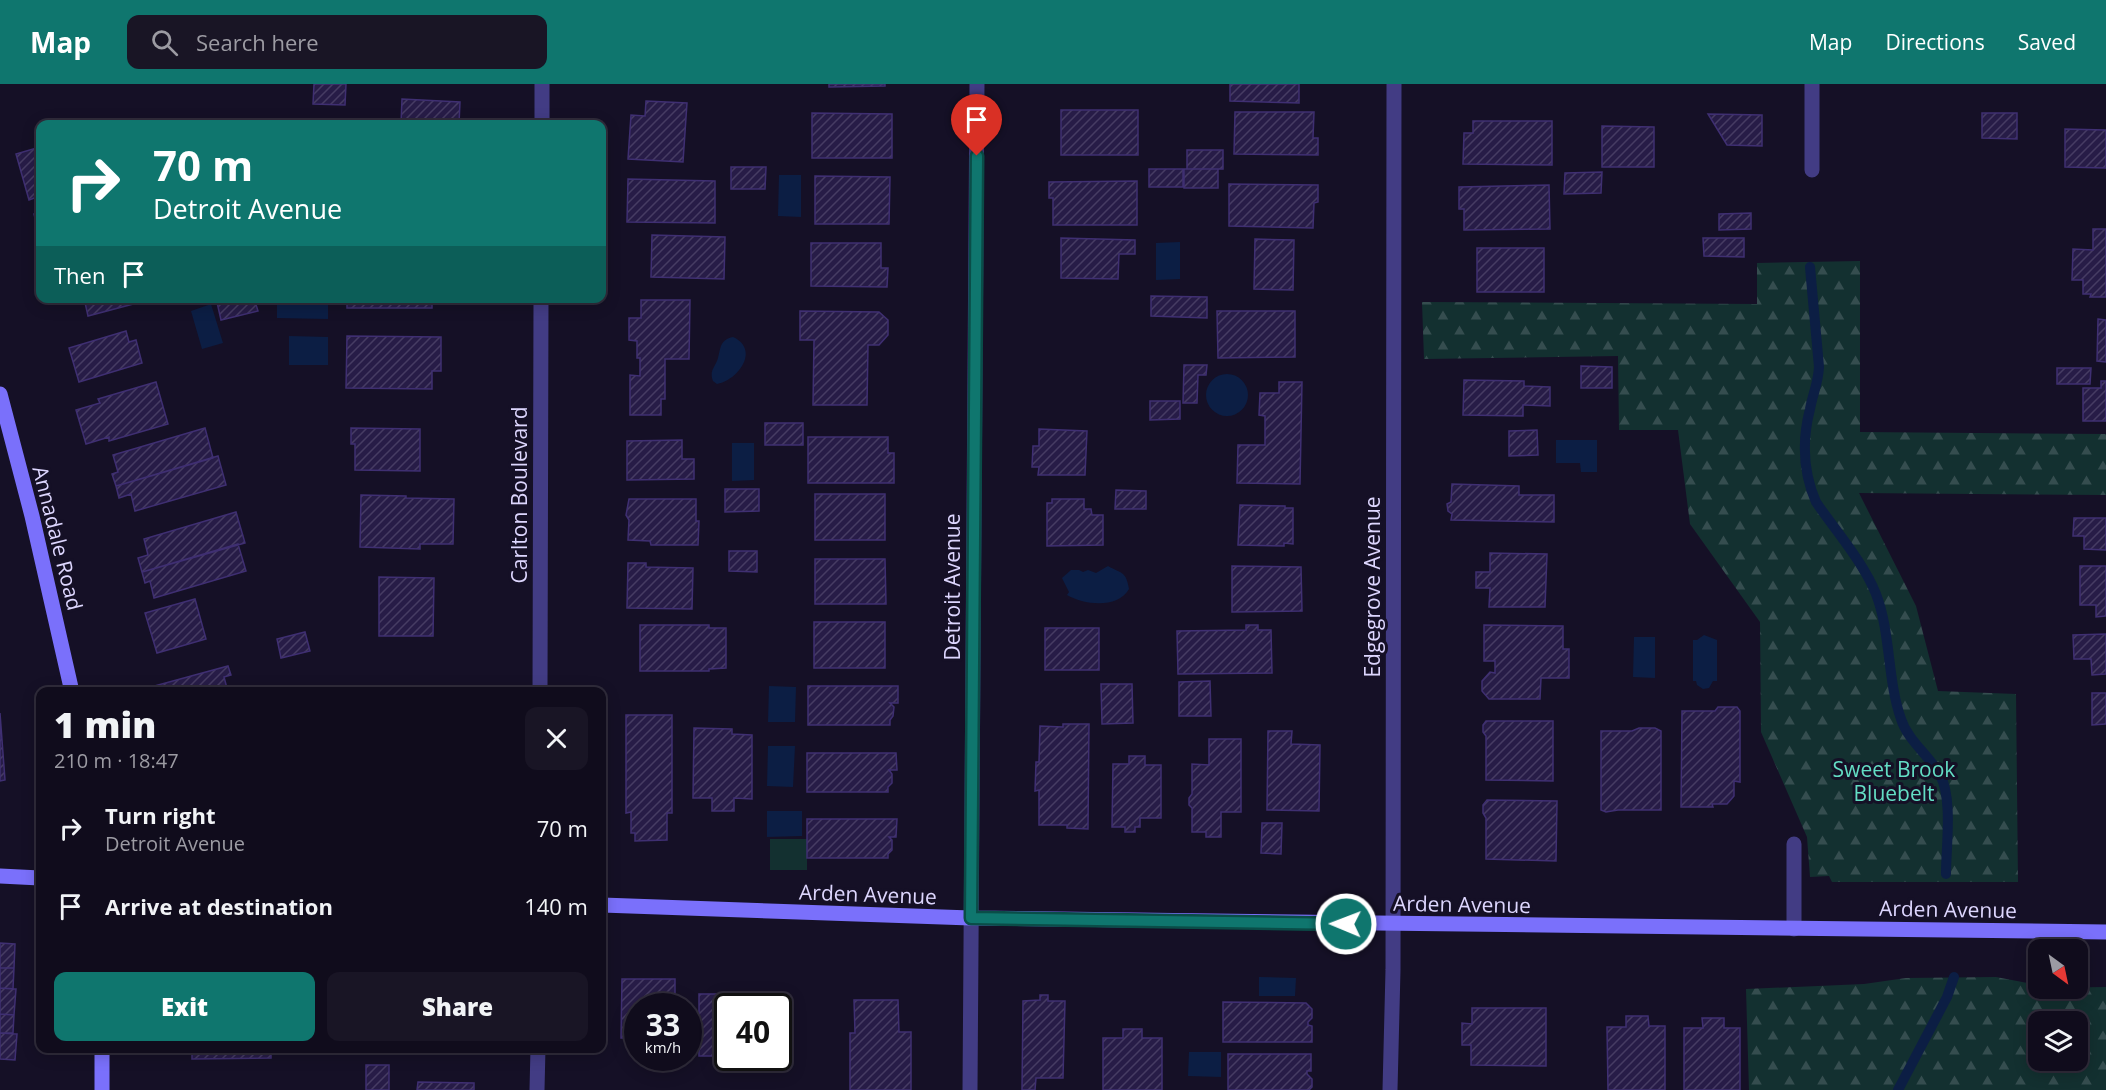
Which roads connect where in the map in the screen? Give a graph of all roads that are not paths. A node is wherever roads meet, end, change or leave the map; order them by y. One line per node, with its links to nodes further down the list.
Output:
1 (542, 84): 5 (street)
2 (977, 84): 15 (street, Detroit Avenue)
3 (1394, 84): 16 (street, Edgegrove Avenue)
4 (1812, 84): 6 (street)
5 (542, 120)
6 (1812, 170)
7 (541, 303): 10 (street, Carlton Boulevard)
8 (0, 396): 9 (street, Annadale Road)
9 (71, 687)
10 (540, 687)
11 (1794, 844): 17 (street)
12 (0, 876): 13 (street)
13 (36, 878)
14 (606, 905): 15 (street, Arden Avenue)
15 (971, 918): 16 (street, Arden Avenue); 23 (street, Detroit Avenue)
16 (1393, 924): 17 (street, Arden Avenue); 24 (street, Edgegrove Avenue)
17 (1794, 929): 18 (street, Arden Avenue)
18 (2106, 932)
19 (102, 1053): 21 (street)
20 (537, 1053): 22 (street)
21 (102, 1090)
22 (537, 1090)
23 (970, 1090)
24 (1390, 1090)

